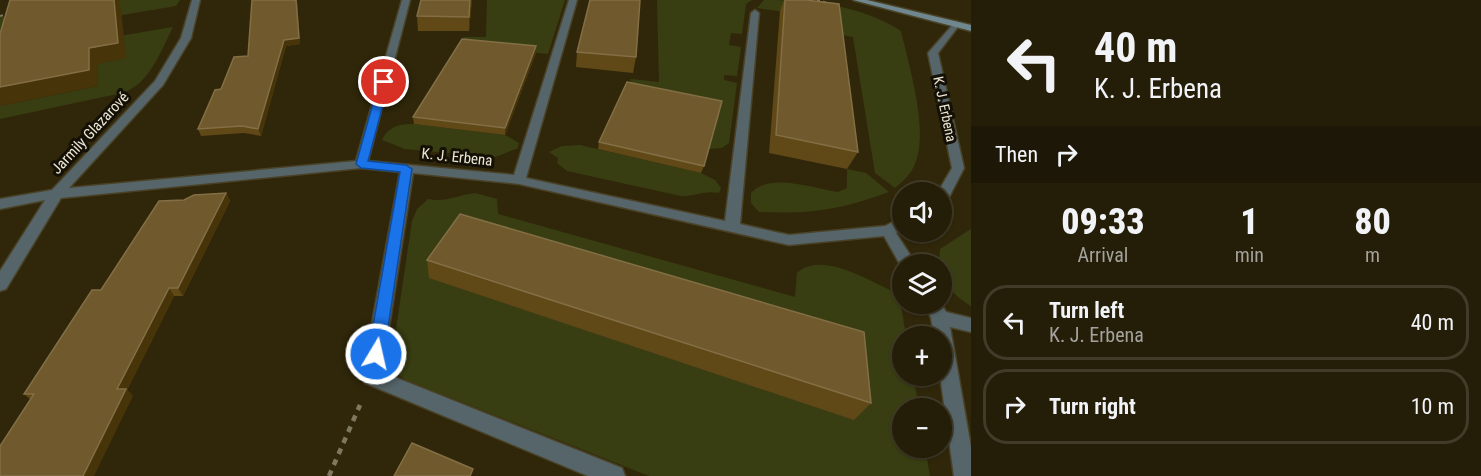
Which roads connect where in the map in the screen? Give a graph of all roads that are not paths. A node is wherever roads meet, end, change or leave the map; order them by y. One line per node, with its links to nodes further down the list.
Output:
1 (196, 0): 12 (street, Jarmily Glazarové)
2 (406, 0): 8 (street)
3 (573, 0): 10 (street)
4 (857, 0): 6 (street)
5 (755, 13): 14 (street)
6 (956, 24): 7 (street); 11 (street, K. J. Erbena)
7 (971, 28)
8 (361, 164): 9 (street, K. J. Erbena); 12 (street, K. J. Erbena)
9 (406, 169): 10 (street, K. J. Erbena); 22 (street)
10 (519, 180): 14 (street, K. J. Erbena)
11 (951, 182)
12 (56, 194): 13 (street, K. J. Erbena); 18 (street, Jarmily Glazarové)
13 (0, 204)
14 (732, 227): 16 (street, K. J. Erbena)
15 (892, 229): 16 (street, K. J. Erbena)
16 (888, 231): 17 (street)
17 (902, 254)
18 (0, 285)
19 (937, 314): 23 (street)
20 (945, 314): 21 (street)
21 (971, 325)
22 (614, 476)
23 (965, 476)

